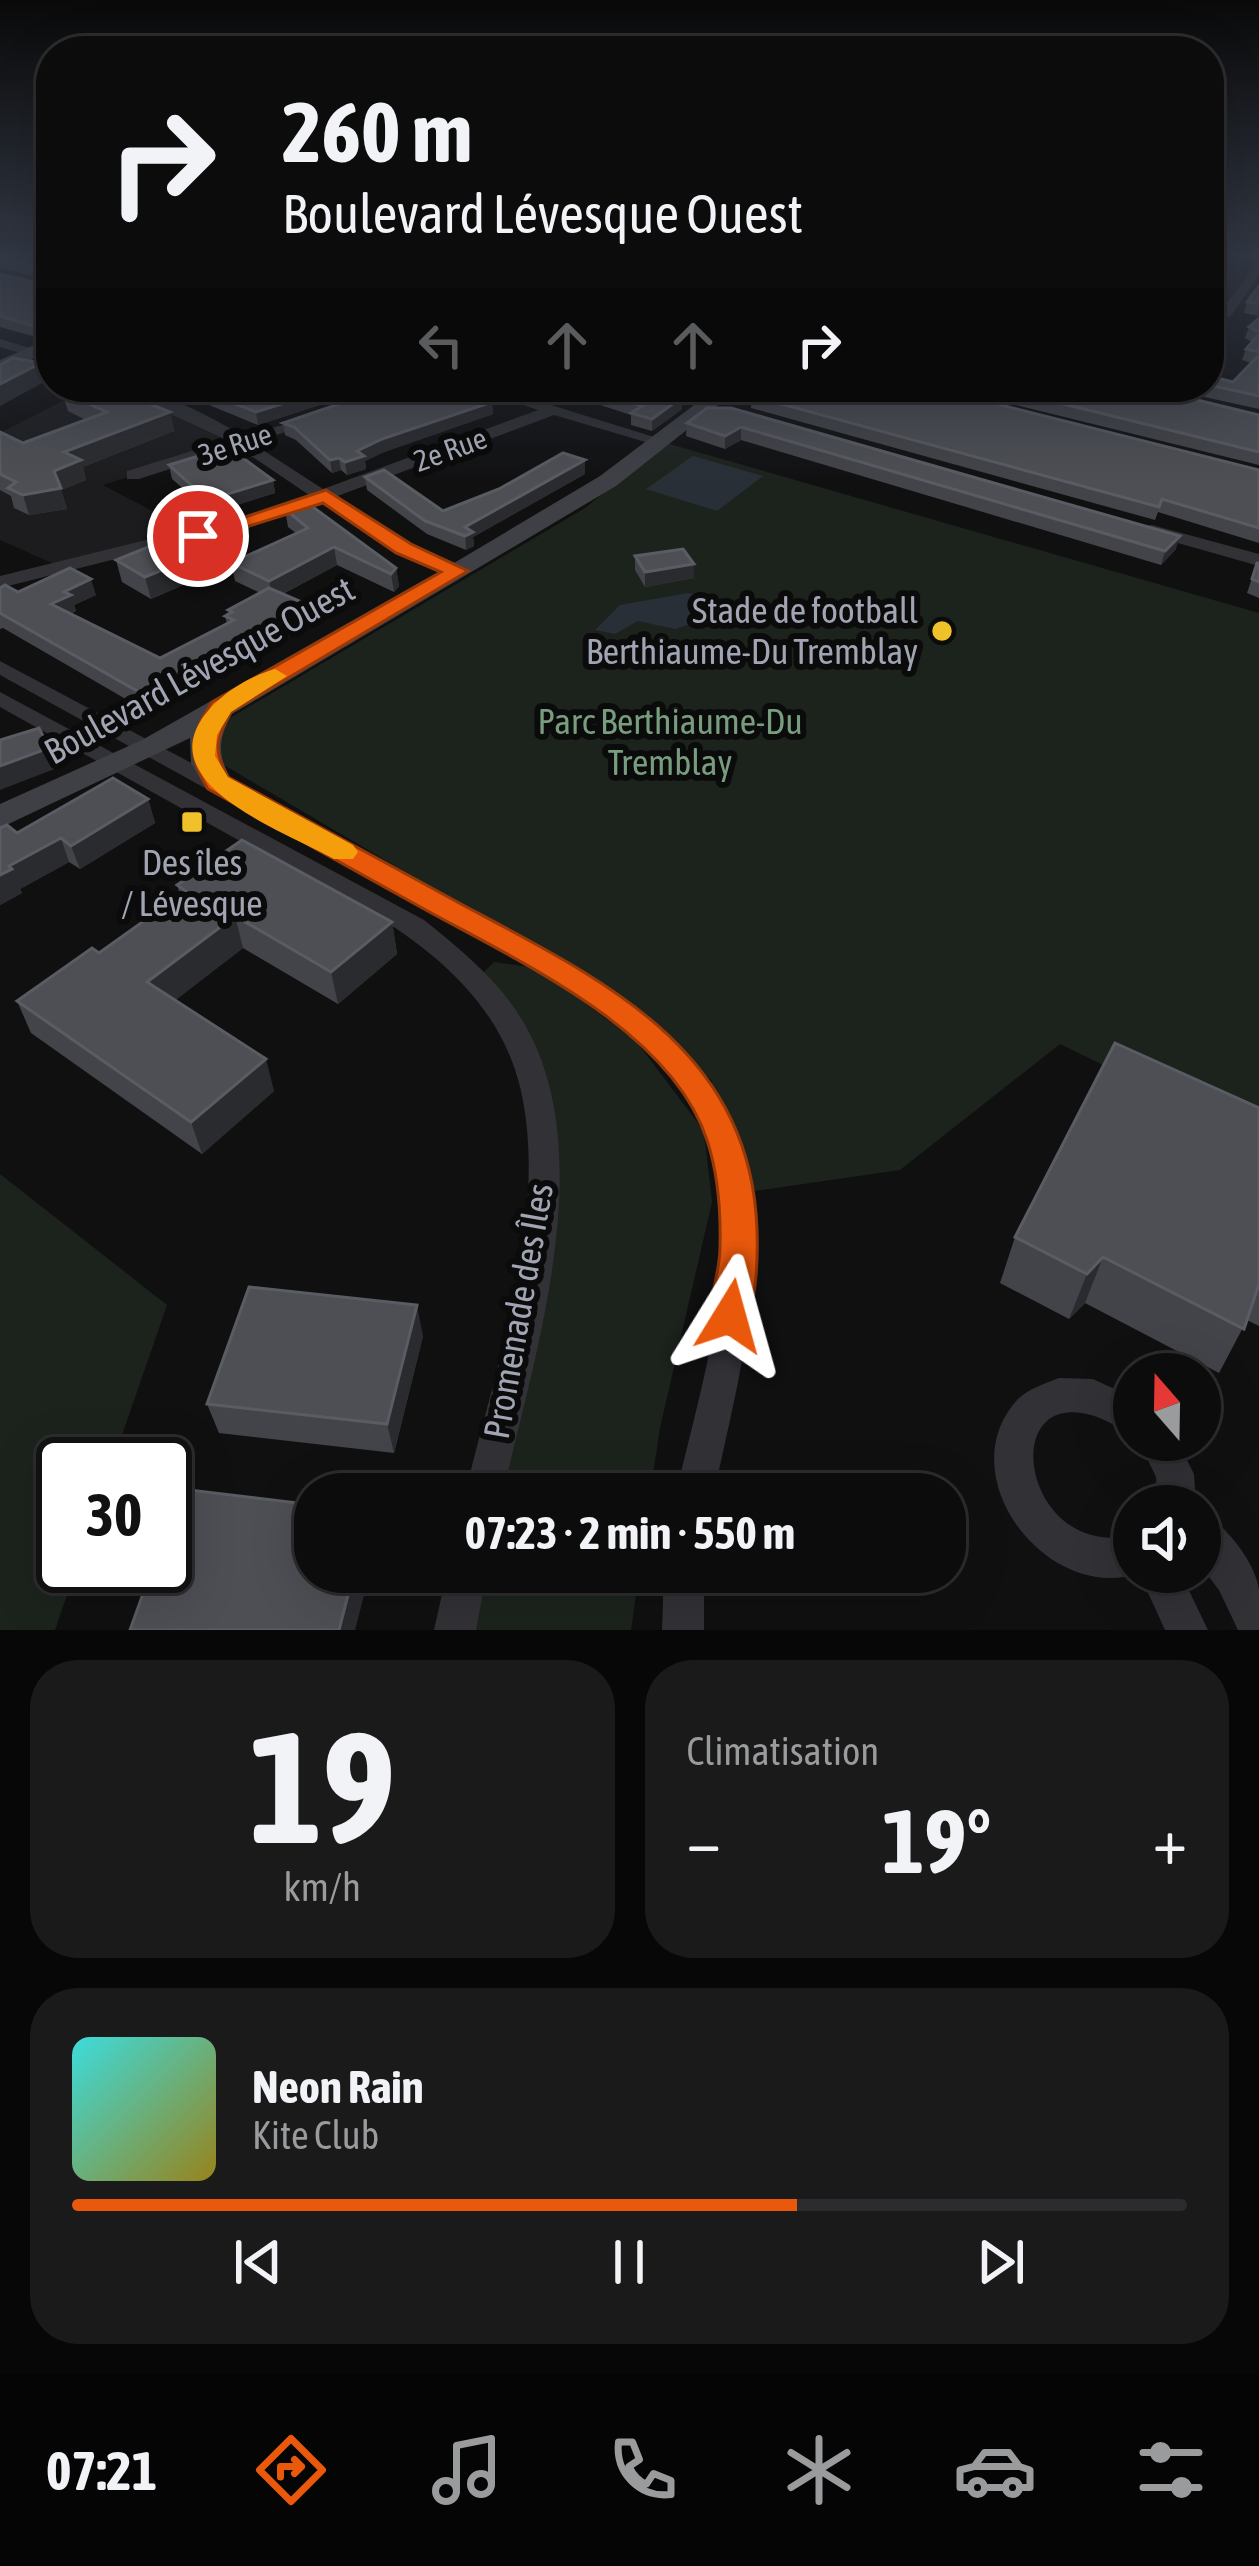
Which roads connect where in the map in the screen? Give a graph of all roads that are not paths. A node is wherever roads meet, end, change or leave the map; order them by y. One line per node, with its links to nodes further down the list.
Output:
1 (25, 349): 2 (street)
2 (0, 367)
3 (153, 402): 10 (street)
4 (364, 402): 10 (street, 3e Rue)
5 (527, 402): 8 (street)
6 (708, 402): 11 (street, Boulevard Lévesque Ouest)
7 (727, 402): 9 (street)
8 (553, 410): 11 (street); 13 (street, 2e Rue)
9 (734, 413)
10 (243, 441): 12 (street, 3e Rue); 13 (street)
11 (659, 441): 16 (street, Boulevard Lévesque Ouest)
12 (133, 476)
13 (326, 496): 16 (street); 17 (street, 2e Rue)
14 (1124, 522): 15 (street)
15 (1259, 560)
16 (458, 571): 20 (street, Boulevard Lévesque Ouest)
17 (0, 582)
18 (0, 667): 21 (street)
19 (0, 698): 22 (street, Promenade des Îles)
20 (221, 708): 21 (street, Boulevard Lévesque Ouest); 23 (street)
21 (153, 747): 22 (street, Boulevard Lévesque Ouest); 23 (street)
22 (121, 762): 24 (street, Boulevard Lévesque Ouest); 26 (street, Promenade des Îles)
23 (218, 783): 27 (street)
24 (0, 817)
25 (1113, 1407): 28 (street)
26 (488, 1473)
27 (699, 1473)
28 (1113, 1556)
29 (1221, 1561): 36 (street)
30 (463, 1593): 33 (street)
31 (684, 1593): 34 (street)
32 (1169, 1593): 35 (street)
33 (455, 1630)
34 (683, 1630)
35 (1187, 1630)
36 (1259, 1630)

